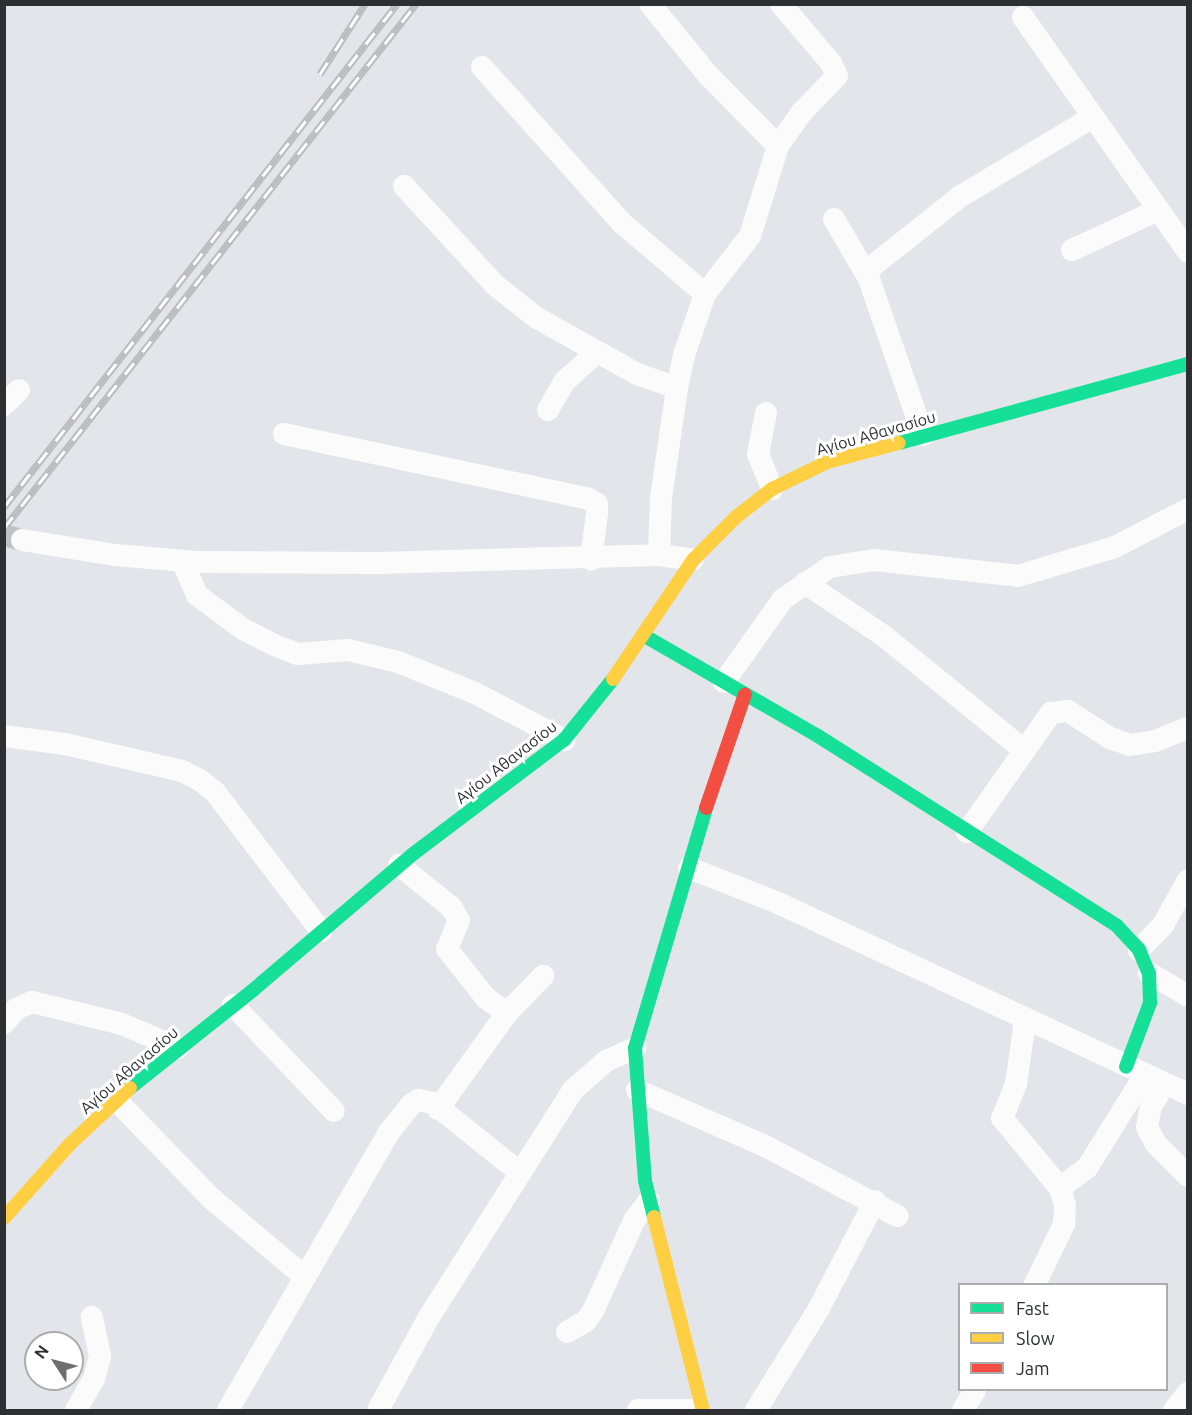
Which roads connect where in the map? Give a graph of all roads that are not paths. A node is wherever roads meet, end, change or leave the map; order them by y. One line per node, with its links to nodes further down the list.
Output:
1 (650, 4): 6 (street)
2 (781, 4): 6 (street)
3 (1023, 16): 5 (street)
4 (482, 67): 13 (street)
5 (1093, 117): 8 (street); 12 (street)
6 (778, 146): 13 (street)
7 (404, 186): 14 (street)
8 (1158, 210): 10 (street); 11 (street)
9 (834, 219): 12 (street)
10 (1072, 250)
11 (1188, 252)
12 (865, 272): 20 (street)
13 (705, 294): 16 (street)
14 (597, 352): 16 (street); 17 (street)
15 (1188, 364): 20 (main road, Αγίου Αθανασίου)
16 (677, 388): 24 (street)
17 (548, 410)
18 (766, 413): 21 (street)
19 (284, 434): 25 (street)
20 (923, 435): 21 (main road, Αγίου Αθανασίου)
21 (772, 489): 26 (main road, Αγίου Αθανασίου)
22 (1188, 509): 28 (street)
23 (22, 540): 27 (street)
24 (659, 555): 25 (street); 26 (street)
25 (591, 560): 27 (street)
26 (693, 560): 29 (main road, Αγίου Αθανασίου)
27 (182, 561): 34 (street)
28 (805, 583): 30 (street); 35 (street)
29 (643, 635): 30 (main road); 34 (main road, Αγίου Αθανασίου)
30 (724, 681): 31 (main road)
31 (746, 694): 36 (main road); 38 (main road)
32 (1188, 728): 35 (street)
33 (4, 736): 40 (street)
34 (564, 740): 37 (main road, Αγίου Αθανασίου)
35 (1024, 750): 36 (street)
36 (967, 832): 41 (main road)
37 (399, 865): 40 (main road, Αγίου Αθανασίου); 46 (street)
38 (689, 868): 47 (street); 50 (main road)
39 (1188, 880): 41 (street)
40 (321, 931): 45 (main road, Αγίου Αθανασίου)
41 (1139, 950): 42 (main road)
42 (1149, 974): 44 (street); 51 (main road)
43 (543, 976): 46 (street)
44 (1188, 996)
45 (233, 1005): 49 (main road, Αγίου Αθανασίου); 56 (street)
46 (507, 1013): 55 (street)
47 (1025, 1021): 51 (street); 59 (street)
48 (4, 1023): 49 (street)
49 (178, 1048): 54 (main road, Αγίου Αθανασίου)
50 (635, 1048): 52 (main road); 57 (street)
51 (1145, 1075): 53 (street); 58 (street); 59 (street)
52 (637, 1090): 60 (main road); 61 (street)
53 (1188, 1094)
54 (116, 1100): 63 (main road, Αγίου Αθανασίου); 64 (street)
55 (438, 1109): 57 (street); 64 (street)
56 (334, 1111)
57 (519, 1172): 72 (street)
58 (1188, 1176)
59 (1060, 1188): 65 (street)
60 (650, 1201): 67 (street); 75 (main road)
61 (875, 1201): 62 (street); 76 (street)
62 (898, 1216)
63 (4, 1218)
64 (305, 1277): 71 (street)
65 (1035, 1283)
66 (92, 1317): 70 (street)
67 (567, 1332)
68 (974, 1391): 77 (street)
69 (1188, 1393): 78 (street)
70 (76, 1410)
71 (228, 1410)
72 (378, 1410)
73 (638, 1410): 74 (street)
74 (696, 1410)
75 (703, 1410)
76 (756, 1410)
77 (963, 1410)
78 (1174, 1410)

